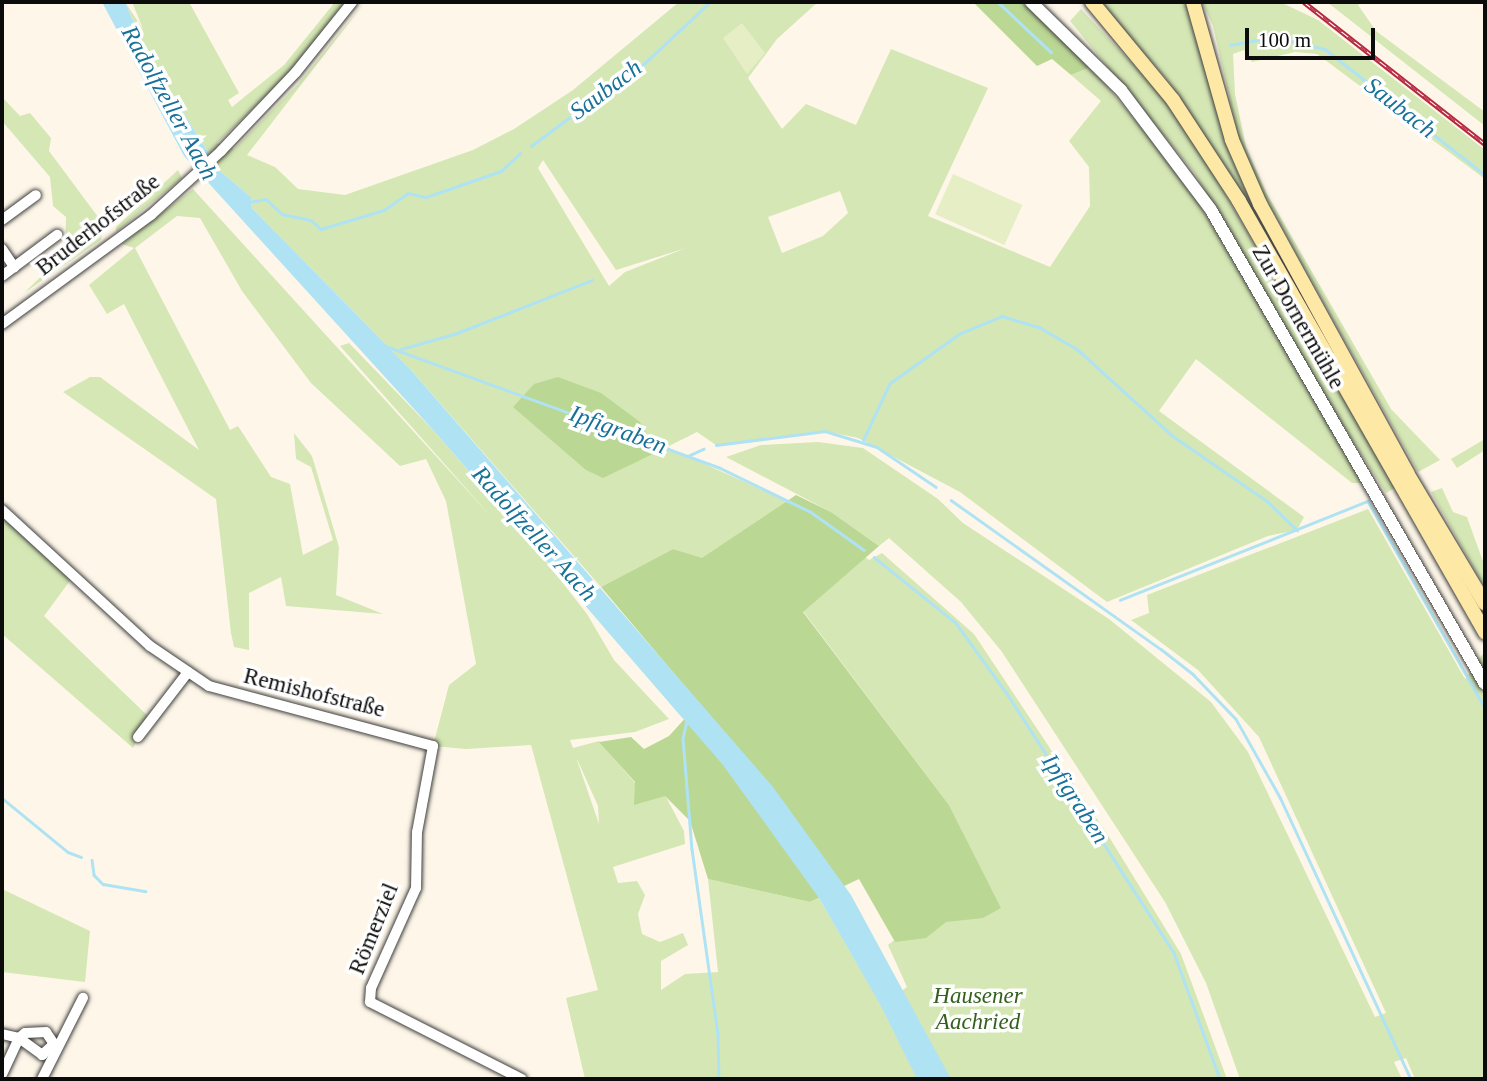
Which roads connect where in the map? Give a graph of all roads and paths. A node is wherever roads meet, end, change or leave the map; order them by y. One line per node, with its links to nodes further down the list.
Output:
1 (352, 2): 11 (street, Bruderhofstraße)
2 (1031, 2): 18 (street, Zur Dornermühle)
3 (1092, 2): 12 (main road)
4 (1193, 2): 12 (main road)
5 (36, 195): 6 (street)
6 (2, 220)
7 (57, 235): 9 (street)
8 (2, 249): 9 (street)
9 (14, 267): 10 (street)
10 (2, 276)
11 (2, 324)
12 (1402, 476): 14 (main road)
13 (2, 510): 17 (street, Remishofstraße)
14 (1424, 515): 15 (main road); 16 (main road)
15 (1485, 604)
16 (1485, 633)
17 (188, 672): 19 (street); 20 (street, Remishofstraße)
18 (1485, 684)
19 (138, 737)
20 (433, 746): 27 (street, Römerziel)
21 (83, 998): 24 (street)
22 (2, 1034): 23 (street)
23 (19, 1038): 24 (street); 24 (street); 25 (street)
24 (51, 1054): 26 (street)
25 (2, 1074)
26 (42, 1079)
27 (522, 1079)

